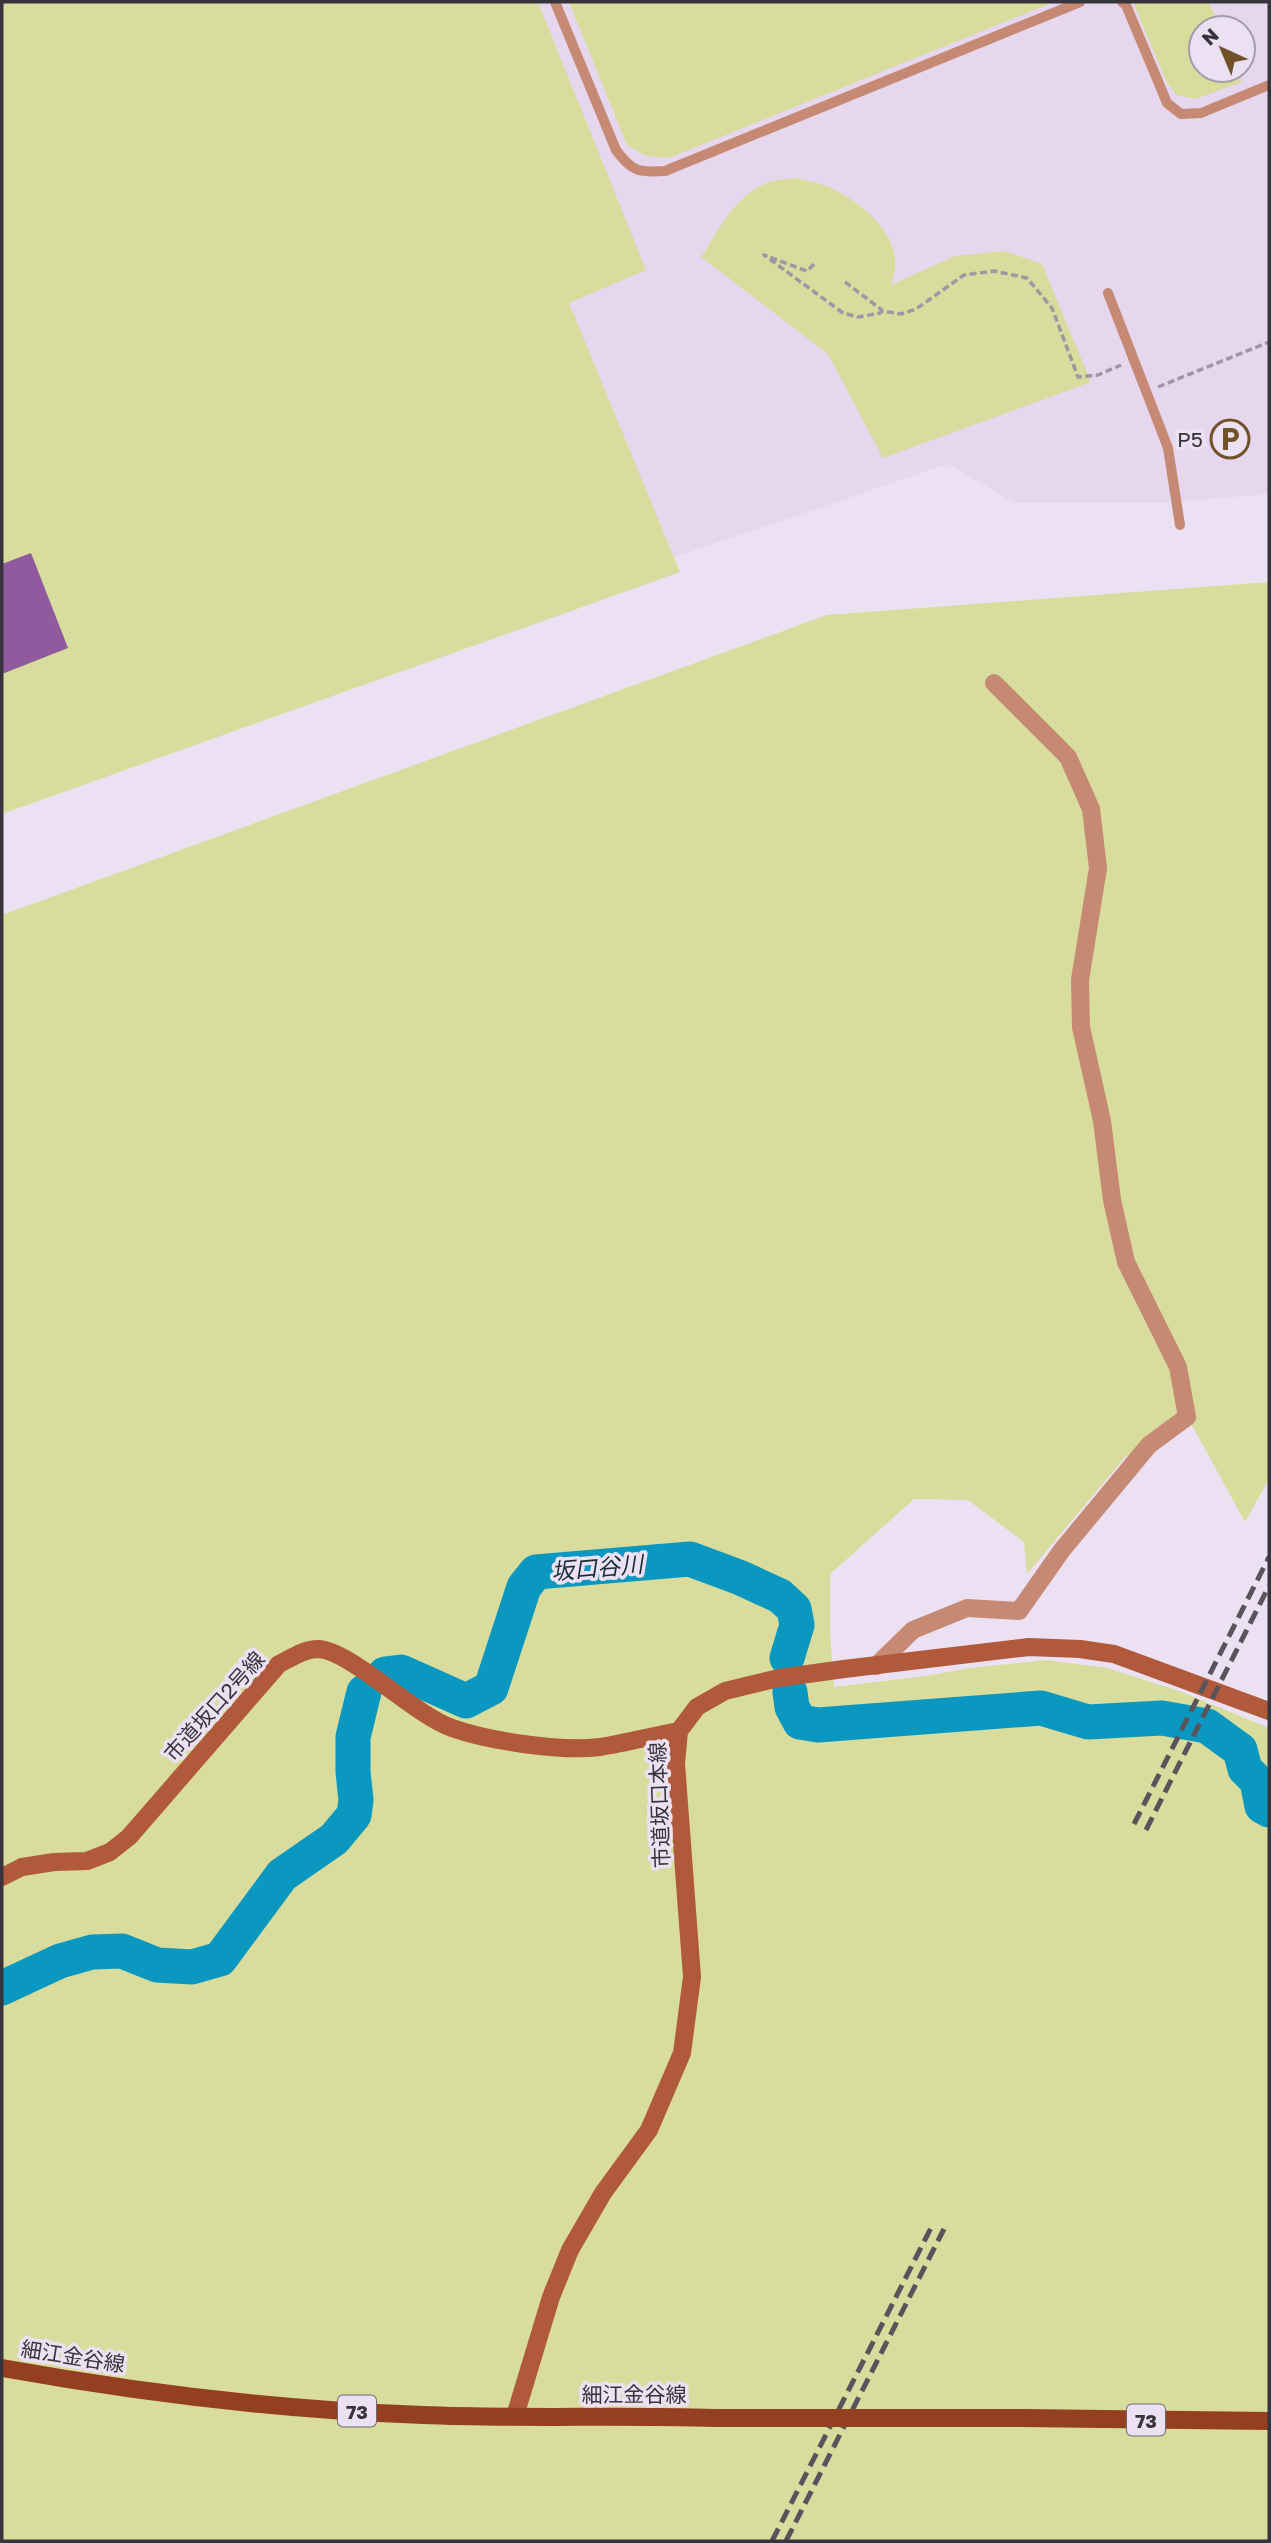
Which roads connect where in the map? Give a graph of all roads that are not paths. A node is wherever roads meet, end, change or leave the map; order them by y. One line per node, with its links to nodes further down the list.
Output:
1 (555, 2): 2 (lane)
2 (1080, 2)
3 (1122, 2): 4 (lane)
4 (1269, 85)
5 (1108, 293): 6 (lane)
6 (1180, 525)
7 (994, 683): 8 (street)
8 (876, 1665): 9 (street, 市道坂口本線); 10 (street, 市道坂口本線)
9 (1269, 1711)
10 (678, 1731): 11 (street, 市道坂口2号線); 13 (street, 市道坂口本線)
11 (2, 1877)
12 (2, 2368): 13 (main road, 細江金谷線 / 73)
13 (515, 2416): 14 (main road, 細江金谷線 / 73, bridge)
14 (1269, 2421)

